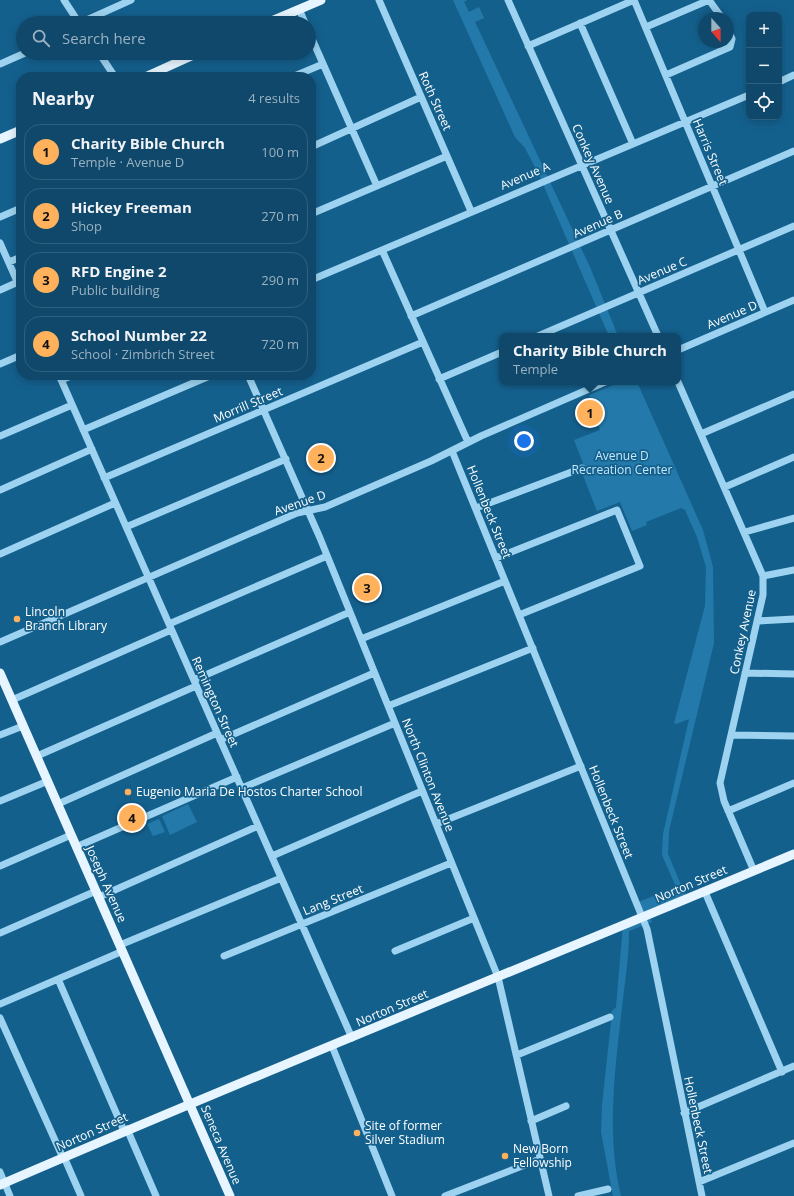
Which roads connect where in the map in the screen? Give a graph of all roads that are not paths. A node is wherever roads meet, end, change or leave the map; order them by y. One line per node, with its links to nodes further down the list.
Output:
1 (64, 0): 9 (street)
2 (131, 0): 10 (street)
3 (321, 0): 7 (main road)
4 (379, 0): 30 (street, Roth Street)
5 (508, 0): 15 (street, Conkey Avenue)
6 (634, 0): 13 (street); 14 (street, Harris Street)
7 (299, 9): 11 (main road); 12 (street)
8 (718, 12): 14 (street)
9 (75, 16)
10 (96, 16)
11 (284, 16)
12 (302, 16)
13 (580, 23): 15 (street); 35 (street)
14 (646, 27): 26 (street, Harris Street)
15 (528, 46): 39 (street, Conkey Avenue)
16 (316, 48): 22 (street)
17 (728, 48): 26 (street)
18 (16, 57): 21 (street)
19 (104, 60): 23 (street)
20 (183, 60): 24 (main road)
21 (0, 64)
22 (323, 64): 25 (street); 32 (street)
23 (112, 72)
24 (156, 72)
25 (304, 72)
26 (666, 75): 31 (street, Harris Street)
27 (794, 76): 28 (street)
28 (782, 81)
29 (746, 96): 31 (street, Avenue A)
30 (421, 97): 32 (street); 38 (street, Roth Street)
31 (685, 122): 35 (street, Avenue A); 41 (street, Harris Street)
32 (352, 129): 36 (street); 40 (street)
33 (16, 132): 34 (main road)
34 (0, 138)
35 (633, 144): 39 (street, Avenue A)
36 (316, 145)
37 (794, 151): 41 (street, Avenue B)
38 (447, 156): 40 (street); 43 (street, Roth Street)
39 (582, 165): 43 (street, Avenue A); 47 (street, Conkey Avenue)
40 (377, 186): 44 (street)
41 (712, 186): 47 (street, Avenue B); 49 (street, Harris Street)
42 (16, 210): 45 (street)
43 (471, 211): 50 (street, Avenue A)
44 (316, 212)
45 (0, 217)
46 (794, 226): 49 (street, Avenue C)
47 (610, 230): 57 (street, Conkey Avenue); 60 (street, Avenue B)
48 (0, 243): 52 (street)
49 (739, 249): 57 (street, Avenue C); 59 (street, Harris Street)
50 (382, 250): 54 (street, Avenue A); 60 (street)
51 (16, 259): 52 (street)
52 (9, 262): 53 (street)
53 (16, 278)
54 (316, 278)
55 (16, 283): 56 (street)
56 (0, 290)
57 (638, 293): 61 (street, Avenue C); 62 (street, Conkey Avenue)
58 (794, 300): 59 (street, Avenue D)
59 (765, 312): 64 (street, Avenue D)
60 (411, 316): 63 (street)
61 (545, 333)
62 (657, 333)
63 (423, 342): 68 (street); 76 (street, Morrill Street)
64 (681, 349)
65 (499, 353): 68 (street)
66 (16, 357): 67 (street)
67 (0, 364)
68 (439, 379): 80 (street)
69 (61, 380): 75 (street, Remington Street)
70 (200, 380): 77 (street)
71 (250, 380): 76 (street, North Clinton Avenue)
72 (598, 385): 80 (street, Avenue D)
73 (679, 385): 78 (street, Conkey Avenue)
74 (794, 394): 78 (street)
75 (72, 405): 77 (street, Remington Street); 79 (street)
76 (264, 410): 84 (street, North Clinton Avenue); 86 (street, Morrill Street)
77 (83, 430): 81 (street, Remington Street)
78 (701, 434): 87 (street, Conkey Avenue)
79 (0, 436)
80 (468, 442): 82 (street, Avenue D)
81 (92, 449): 86 (street, Remington Street); 88 (street)
82 (452, 451): 90 (street, Hollenbeck Street); 91 (street, Avenue D)
83 (794, 457): 87 (street)
84 (286, 459): 91 (street, North Clinton Avenue); 93 (street)
85 (582, 468): 90 (street)
86 (104, 478): 89 (street, Remington Street)
87 (725, 487): 94 (street, Conkey Avenue)
88 (0, 490)
89 (115, 503): 93 (street, Remington Street); 95 (street)
90 (476, 508): 97 (street, Hollenbeck Street)
91 (308, 510): 96 (street, North Clinton Avenue); 100 (street, Avenue D)
92 (794, 518): 94 (street)
93 (126, 527): 100 (street, Remington Street)
94 (745, 532): 99 (street, Conkey Avenue)
95 (0, 554)
96 (327, 556): 102 (street, North Clinton Avenue); 106 (street)
97 (496, 558): 101 (street, Hollenbeck Street); 103 (street)
98 (794, 570): 99 (street)
99 (764, 576): 105 (street, Conkey Avenue)
100 (148, 578): 106 (street, Remington Street); 108 (street, Avenue D)
101 (506, 581): 103 (street, Hollenbeck Street); 107 (street)
102 (350, 612): 107 (street, North Clinton Avenue); 114 (street)
103 (519, 615): 109 (street, Hollenbeck Street)
104 (794, 619): 105 (street)
105 (757, 620): 111 (street, Conkey Avenue)
106 (170, 627): 114 (street, Remington Street); 115 (street)
107 (360, 639): 110 (street, North Clinton Avenue)
108 (0, 642)
109 (533, 648): 116 (street); 124 (street, Hollenbeck Street)
110 (374, 673): 116 (street, North Clinton Avenue); 122 (street)
111 (745, 673): 112 (street); 119 (street, Conkey Avenue)
112 (794, 674)
113 (1, 679): 115 (main road, Joseph Avenue)
114 (195, 683): 122 (street, Remington Street); 123 (street)
115 (12, 700): 118 (main road, Joseph Avenue)
116 (388, 706): 117 (street, North Clinton Avenue)
117 (395, 723): 128 (street); 129 (street, North Clinton Avenue)
118 (23, 726): 120 (street); 123 (main road, Joseph Avenue)
119 (731, 735): 121 (street); 132 (street, Conkey Avenue)
120 (0, 736)
121 (794, 736)
122 (219, 737): 125 (street, Remington Street); 131 (street)
123 (37, 756): 126 (main road, Joseph Avenue)
124 (581, 766): 133 (street); 145 (street, Hollenbeck Street)
125 (236, 777): 128 (street, Remington Street); 136 (street)
126 (48, 780): 130 (street); 131 (main road, Joseph Avenue)
127 (794, 783): 132 (street)
128 (242, 788): 134 (street, Remington Street)
129 (422, 791): 133 (street, North Clinton Avenue); 138 (street)
130 (0, 801)
131 (58, 804): 135 (main road, Joseph Avenue)
132 (728, 811): 141 (street, Conkey Avenue)
133 (436, 824): 139 (street, North Clinton Avenue)
134 (258, 826): 138 (street, Remington Street); 144 (street)
135 (71, 835): 136 (main road, Joseph Avenue); 140 (street)
136 (76, 847): 144 (main road, Joseph Avenue)
137 (794, 854): 141 (main road, Norton Street)
138 (272, 856): 142 (street, Remington Street)
139 (451, 863): 146 (street, North Clinton Avenue); 147 (street, Lang Street)
140 (0, 866)
141 (754, 871): 143 (main road, Norton Street)
142 (281, 878): 147 (street, Remington Street); 149 (street)
143 (705, 892): 145 (main road, Norton Street); 161 (street)
144 (98, 894): 148 (street); 149 (main road, Joseph Avenue)
145 (642, 917): 152 (main road, Norton Street); 164 (street, Hollenbeck Street)
146 (474, 918): 150 (street); 152 (street, North Clinton Avenue)
147 (302, 924): 151 (street, Lang Street); 157 (street, Remington Street)
148 (0, 932)
149 (121, 948): 153 (street); 162 (main road, Joseph Avenue)
150 (395, 951)
151 (224, 956)
152 (498, 977): 157 (main road, Norton Street); 159 (street, North Clinton Avenue)
153 (58, 979): 154 (street); 166 (street)
154 (0, 1004)
155 (0, 1018): 168 (street)
156 (610, 1018): 159 (street)
157 (352, 1038): 158 (main road, Norton Street)
158 (332, 1046): 162 (main road, Norton Street); 178 (street)
159 (517, 1055): 165 (street, North Clinton Avenue)
160 (794, 1066): 161 (street)
161 (782, 1072): 164 (street)
162 (190, 1104): 166 (main road, Norton Street); 177 (main road, Seneca Avenue)
163 (566, 1106): 165 (street)
164 (684, 1112): 171 (street, Hollenbeck Street)
165 (531, 1120): 169 (street, North Clinton Avenue)
166 (126, 1130): 168 (main road, Norton Street); 176 (street)
167 (794, 1143): 171 (street)
168 (64, 1157): 172 (main road, Norton Street); 175 (street)
169 (540, 1159): 179 (street); 180 (street, North Clinton Avenue)
170 (0, 1172): 172 (street)
171 (699, 1182): 182 (street, Hollenbeck Street)
172 (2, 1184): 174 (street)
173 (608, 1189): 181 (street)
174 (10, 1196)
175 (81, 1196)
176 (156, 1196)
177 (230, 1196)
178 (392, 1196)
179 (445, 1196)
180 (548, 1196)
181 (578, 1196)
182 (702, 1196)

